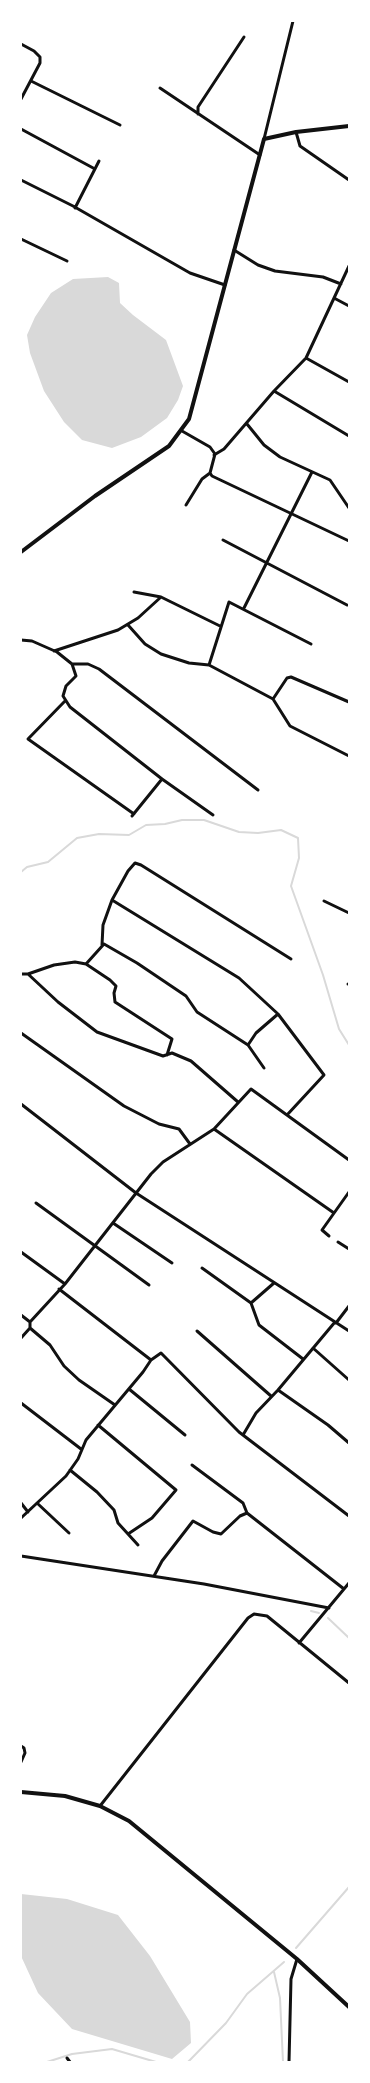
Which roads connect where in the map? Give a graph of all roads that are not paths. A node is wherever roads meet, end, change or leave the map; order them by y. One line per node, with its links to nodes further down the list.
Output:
1 (294, 21): 12 (street)
2 (244, 37): 7 (street)
3 (21, 44): 4 (street)
4 (31, 81): 6 (street); 8 (street)
5 (160, 88): 7 (street)
6 (21, 99)
7 (198, 114): 13 (street)
8 (120, 125)
9 (349, 126): 11 (street)
10 (21, 129): 15 (street)
11 (296, 132): 12 (street); 17 (street)
12 (264, 139): 13 (street)
13 (260, 155): 20 (street)
14 (99, 161): 15 (street)
15 (95, 169): 18 (street)
16 (21, 180): 18 (street)
17 (349, 180)
18 (75, 208): 24 (street)
19 (21, 239): 21 (street)
20 (234, 250): 23 (street); 24 (street)
21 (67, 261)
22 (349, 266): 23 (street)
23 (340, 284): 25 (street)
24 (225, 285): 31 (street)
25 (334, 298): 26 (street); 27 (street)
26 (349, 306)
27 (306, 358): 28 (street); 29 (street)
28 (349, 382)
29 (274, 391): 30 (street); 32 (street)
30 (247, 424): 33 (street); 34 (street)
31 (182, 431): 33 (street); 41 (street)
32 (349, 436)
33 (214, 456): 35 (street)
34 (312, 472): 37 (street); 38 (street)
35 (210, 473): 36 (street); 38 (street)
36 (186, 505)
37 (349, 508)
38 (291, 515): 40 (street); 42 (street)
39 (223, 540): 42 (street)
40 (349, 541)
41 (21, 552)
42 (267, 563): 45 (street); 46 (street)
43 (134, 592): 44 (street)
44 (162, 597): 47 (street); 48 (street)
45 (347, 605)
46 (244, 608): 48 (street); 50 (street)
47 (128, 626): 51 (street); 53 (street)
48 (220, 626): 53 (street)
49 (21, 640): 51 (street)
50 (311, 644)
51 (54, 651): 52 (street)
52 (72, 664): 55 (street); 59 (street)
53 (209, 666): 54 (street)
54 (273, 699): 56 (street); 57 (street)
55 (65, 701): 58 (street); 58 (street)
56 (349, 702)
57 (349, 756)
58 (162, 779): 60 (street)
59 (258, 790)
60 (213, 815)
61 (112, 900): 64 (street); 65 (street); 69 (street)
62 (324, 901): 63 (street)
63 (349, 913)
64 (102, 945): 66 (street); 71 (street)
65 (291, 959)
66 (86, 964): 68 (street); 72 (street)
67 (21, 974): 68 (street)
68 (28, 974): 72 (street)
69 (278, 1014): 71 (street); 76 (street)
70 (21, 1033): 78 (street)
71 (248, 1045): 73 (street)
72 (167, 1055): 74 (street)
73 (264, 1068)
74 (238, 1102): 76 (street); 77 (street)
75 (21, 1104): 81 (street)
76 (287, 1115): 79 (street)
77 (214, 1129): 78 (street); 83 (street)
78 (190, 1144): 81 (street)
79 (349, 1160)
80 (349, 1192): 83 (street)
81 (136, 1193): 84 (street); 92 (street)
82 (36, 1203): 87 (street)
83 (334, 1213): 85 (street)
84 (113, 1223): 87 (street); 90 (street)
85 (329, 1236)
86 (338, 1242): 88 (street)
87 (95, 1246): 93 (street); 94 (street)
88 (349, 1249)
89 (21, 1252): 93 (street)
90 (172, 1263)
91 (202, 1268): 96 (street)
92 (274, 1283): 96 (street); 100 (street)
93 (65, 1284): 95 (street)
94 (150, 1285)
95 (59, 1289): 99 (street); 107 (street)
96 (251, 1303): 106 (street)
97 (349, 1306): 100 (street)
98 (21, 1315): 99 (street)
99 (30, 1322): 101 (street)
100 (335, 1322): 103 (street); 105 (street)
101 (30, 1328): 104 (street); 113 (street)
102 (197, 1331): 111 (street)
103 (349, 1331)
104 (21, 1338)
105 (313, 1348): 106 (street); 108 (street)
106 (303, 1359): 110 (street)
107 (150, 1360): 109 (street); 116 (street)
108 (349, 1380)
109 (129, 1389): 113 (street); 115 (street)
110 (278, 1390): 111 (street); 117 (street)
111 (271, 1396): 116 (street)
112 (21, 1403): 118 (street)
113 (115, 1405): 114 (street)
114 (98, 1426): 118 (street); 128 (street)
115 (185, 1435)
116 (243, 1435): 125 (street)
117 (349, 1443)
118 (81, 1449): 120 (street)
119 (192, 1465): 124 (street)
120 (70, 1470): 122 (street); 128 (street)
121 (21, 1503): 123 (street)
122 (37, 1503): 123 (street); 127 (street)
123 (28, 1512): 126 (street)
124 (247, 1513): 131 (street); 133 (street)
125 (349, 1516)
126 (21, 1518)
127 (68, 1533)
128 (128, 1534): 129 (street)
129 (138, 1545)
130 (21, 1556): 131 (street)
131 (154, 1576): 134 (street)
132 (349, 1583): 133 (street)
133 (344, 1589): 134 (street)
134 (329, 1608): 135 (street)
135 (299, 1643): 136 (street); 140 (street)
136 (349, 1683)
137 (21, 1746): 138 (street)
138 (21, 1762)
139 (21, 1792): 140 (street)
140 (100, 1806): 141 (street)
141 (297, 1959): 142 (street); 145 (street)
142 (349, 2007)
143 (67, 2058): 144 (street)
144 (70, 2062)
145 (289, 2062)

